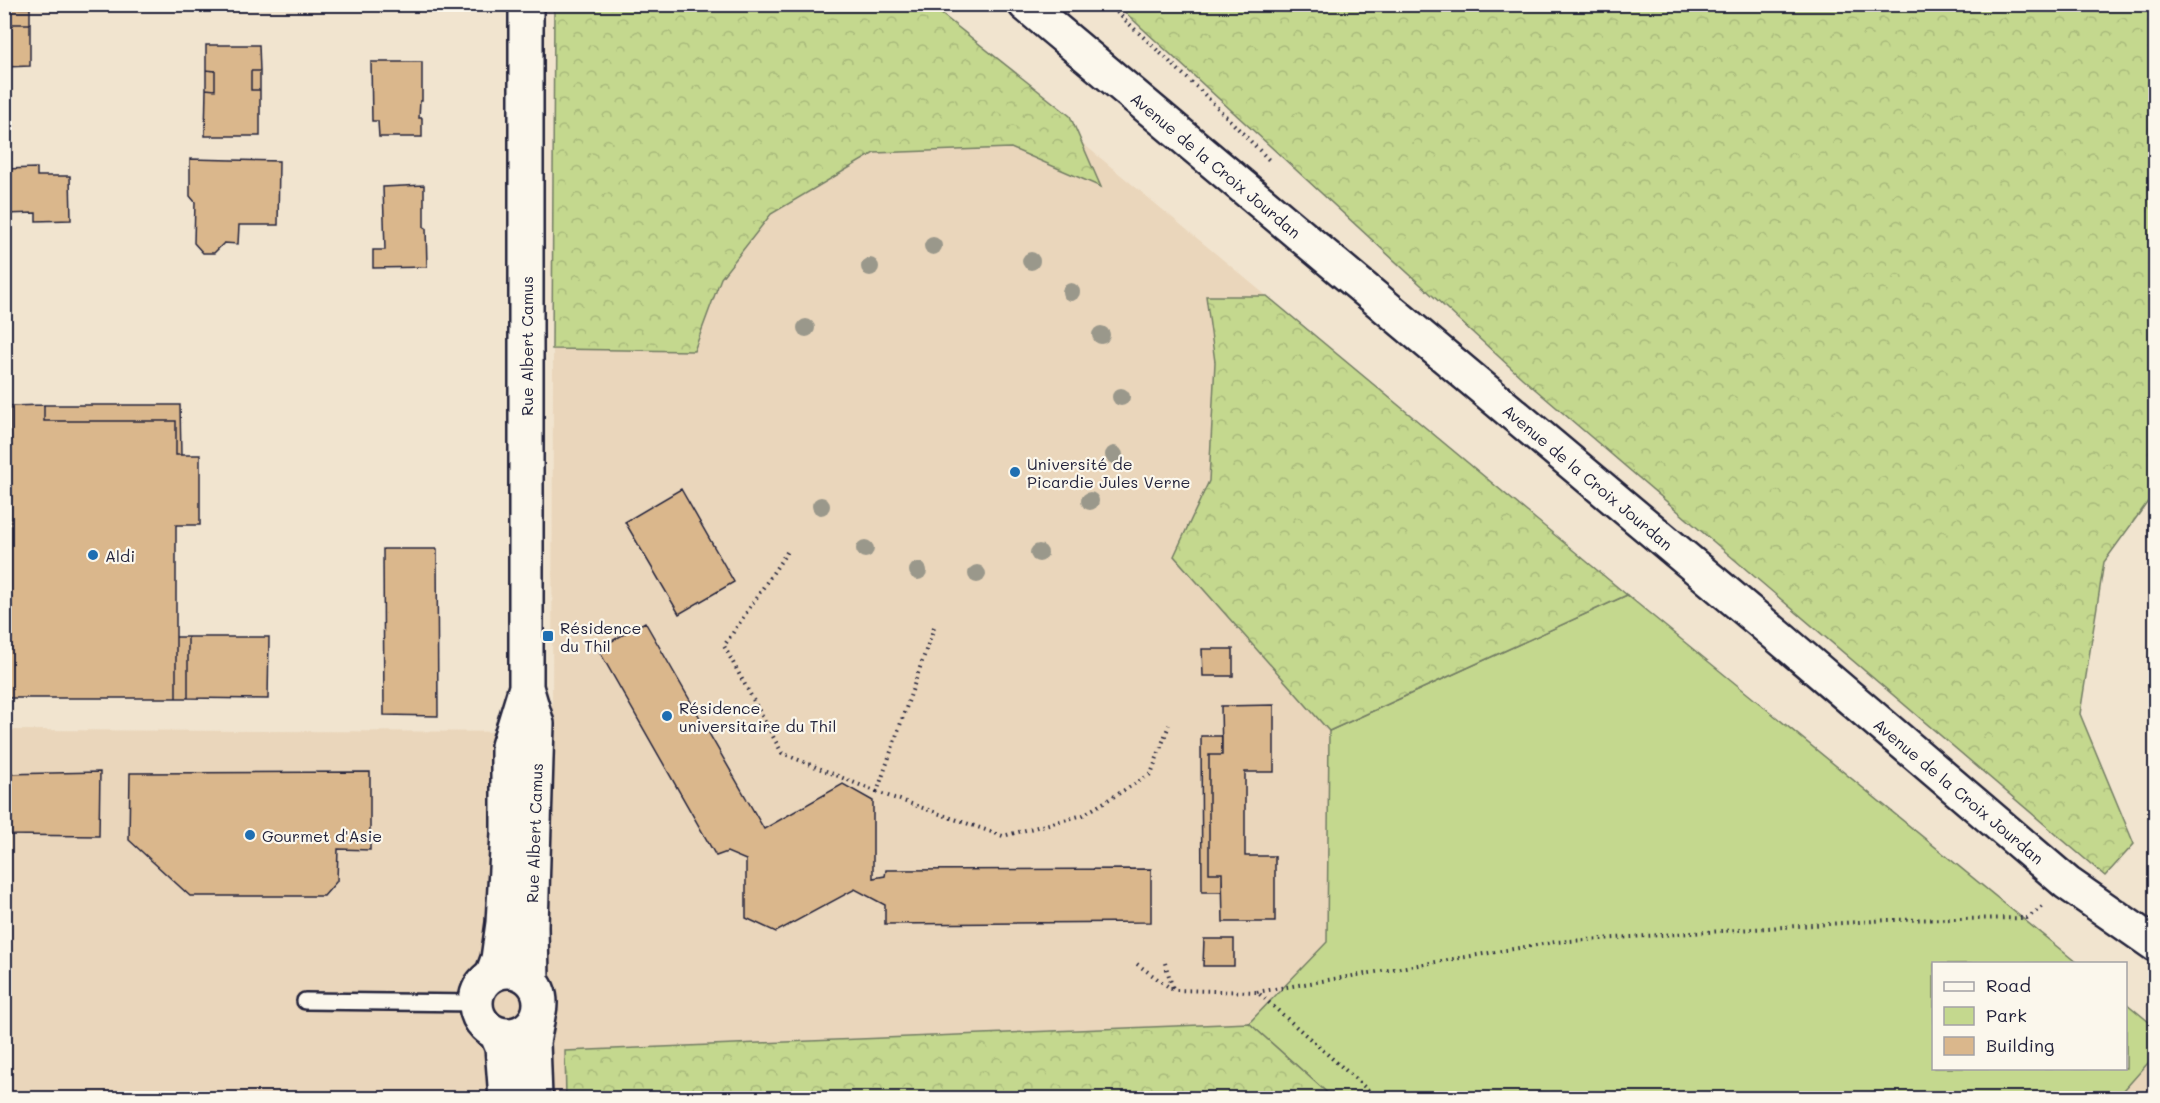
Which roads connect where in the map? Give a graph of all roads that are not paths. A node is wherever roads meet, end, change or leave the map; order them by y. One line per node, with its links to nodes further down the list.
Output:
1 (526, 4): 3 (street, Rue Albert Camus)
2 (1025, 4): 4 (street, Avenue de la Croix Jourdan)
3 (526, 687): 5 (street, Rue Albert Camus); 6 (street, Rue Albert Camus)
4 (2156, 945)
5 (492, 975): 6 (street); 8 (street)
6 (532, 982): 9 (street)
7 (305, 1001): 8 (lane)
8 (475, 1003): 10 (street)
9 (538, 1016): 10 (street); 12 (street)
10 (496, 1033): 11 (street)
11 (506, 1098)
12 (535, 1098)

